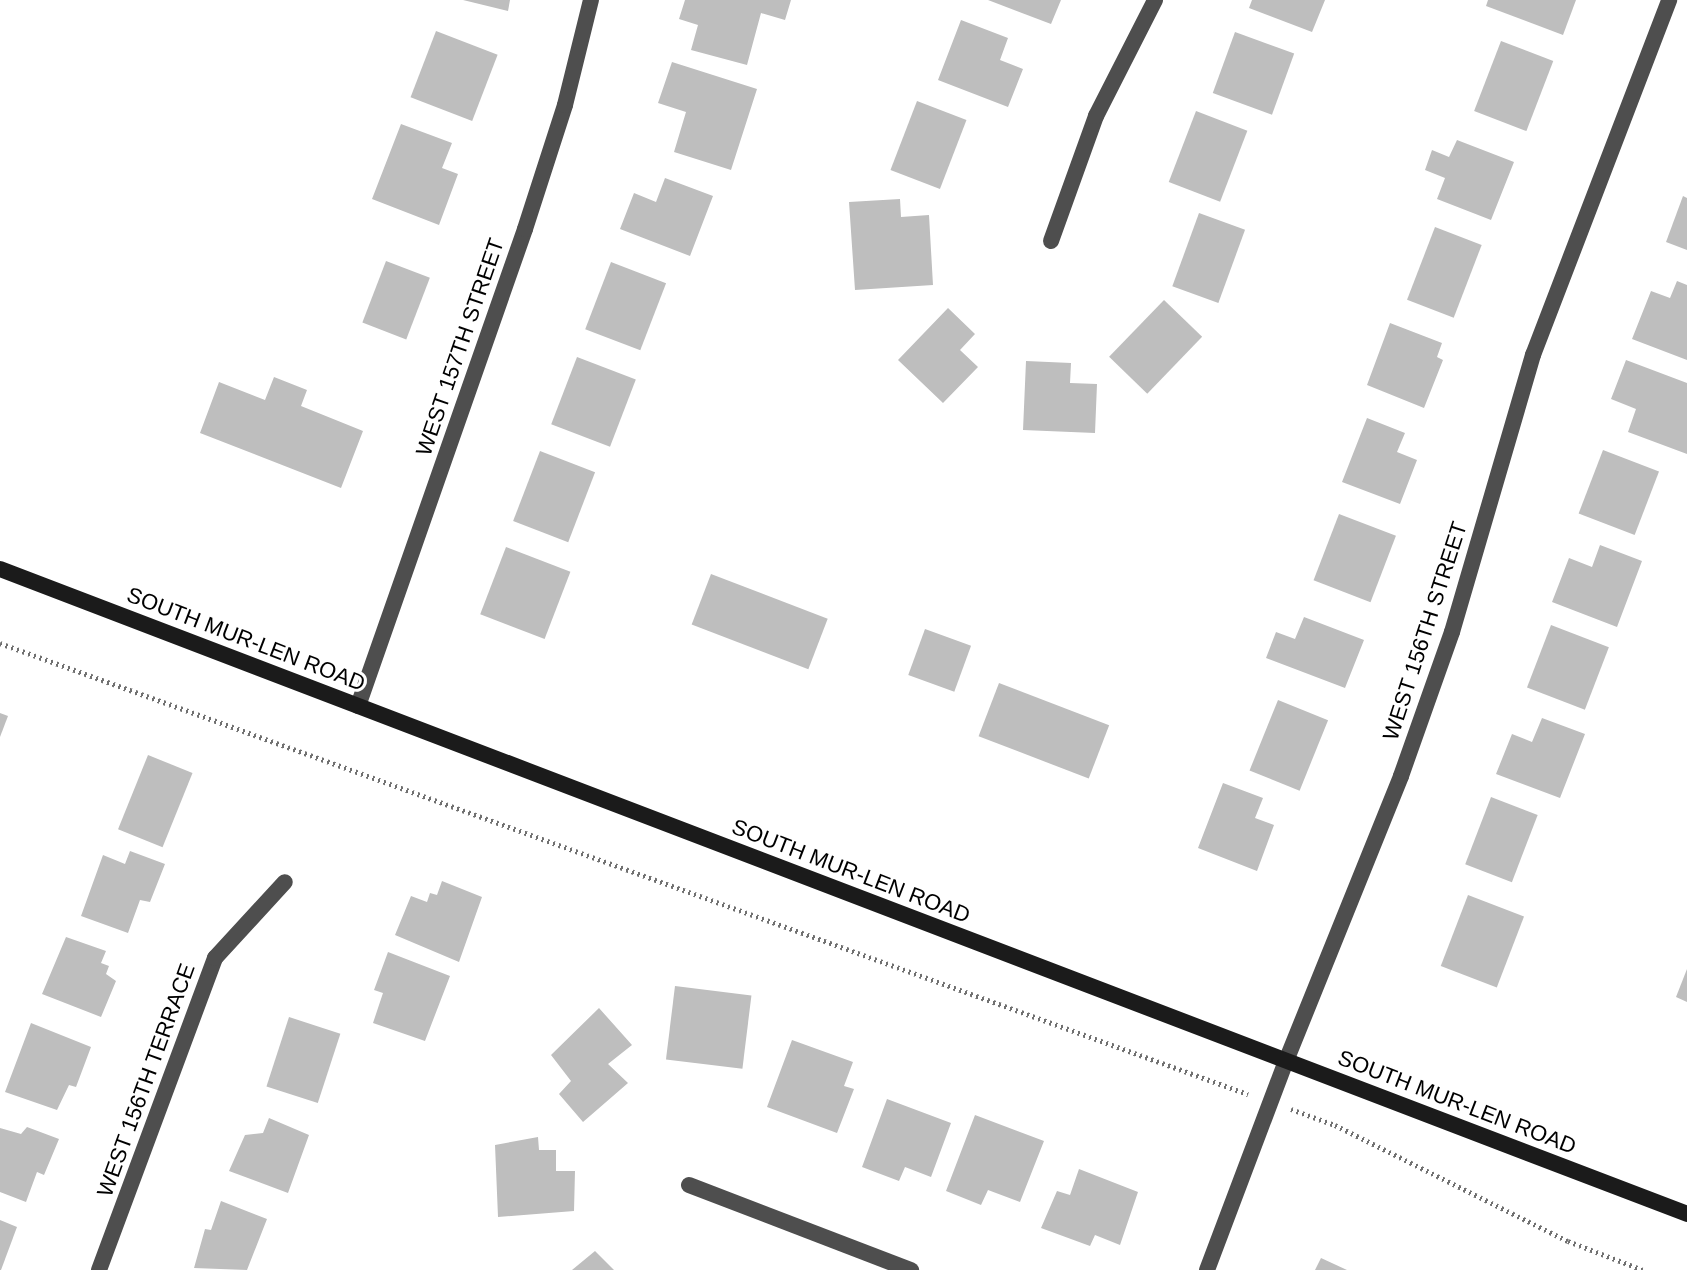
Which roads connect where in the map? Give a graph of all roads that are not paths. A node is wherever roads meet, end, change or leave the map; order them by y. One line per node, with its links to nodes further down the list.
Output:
1 (591, 0): 6 (street, WEST 157TH STREET)
2 (1155, 0): 4 (street)
3 (1669, 0): 8 (street, WEST 156TH STREET)
4 (1051, 241)
5 (0, 569): 6 (main road, SOUTH MUR-LEN ROAD)
6 (358, 706): 8 (main road, SOUTH MUR-LEN ROAD)
7 (285, 882): 11 (street, WEST 156TH TERRACE)
8 (1286, 1061): 10 (main road, SOUTH MUR-LEN ROAD); 13 (street, WEST 156TH STREET)
9 (689, 1185): 12 (street)
10 (1687, 1214)
11 (99, 1270)
12 (911, 1270)
13 (1207, 1270)

